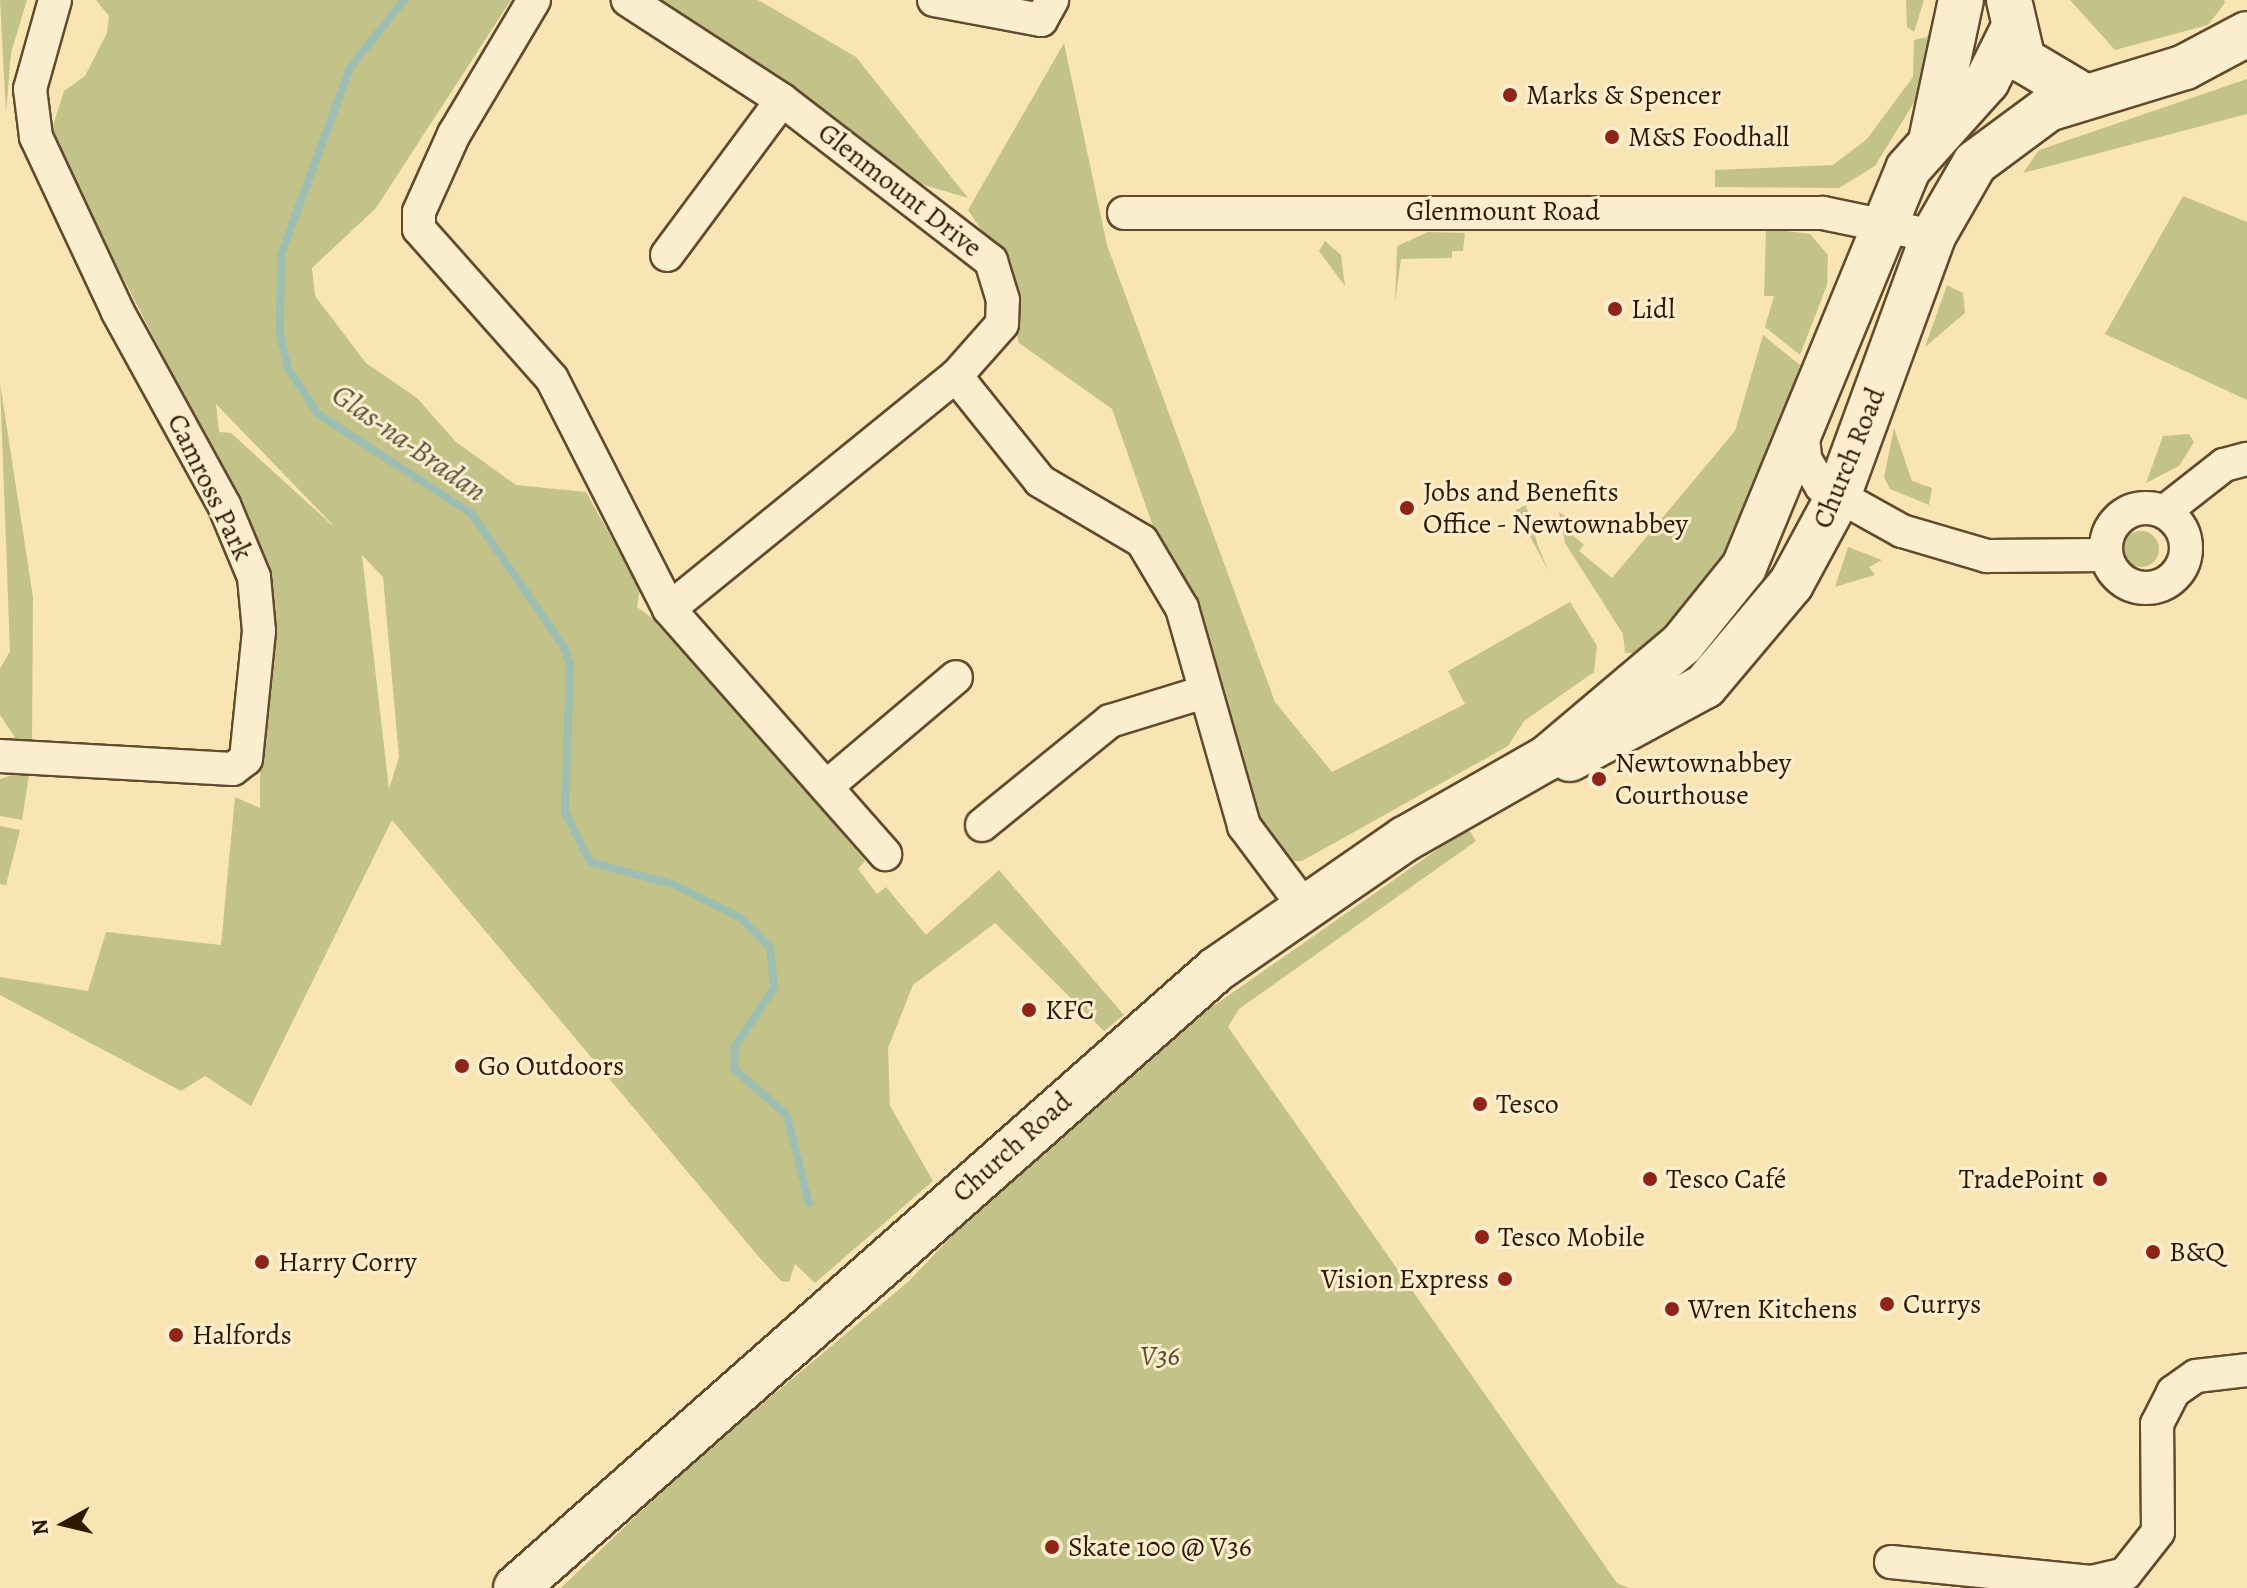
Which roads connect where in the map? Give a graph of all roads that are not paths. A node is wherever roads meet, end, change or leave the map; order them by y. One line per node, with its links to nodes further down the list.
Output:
1 (55, 0): 26 (street, Camross Park)
2 (534, 0): 23 (street)
3 (628, 0): 10 (street, Glenmount Drive)
4 (934, 0): 5 (street)
5 (1052, 0)
6 (1961, 0): 11 (street)
7 (2010, 16): 9 (street); 11 (street, Church Road)
8 (2238, 45): 9 (street, Church Road)
9 (2082, 95): 14 (street, Church Road)
10 (782, 100): 15 (street); 16 (street, Glenmount Drive)
11 (1931, 138): 13 (street, Church Road)
12 (1124, 213): 13 (street, Glenmount Road)
13 (1881, 226): 14 (street, Glenmount Road); 17 (street, Church Road)
14 (1933, 236): 19 (street, Church Road)
15 (667, 255)
16 (956, 376): 23 (street, Glenmount Drive); 25 (street)
17 (1802, 428): 19 (street); 22 (street, Church Road)
18 (2247, 459): 20 (street)
19 (1829, 493): 21 (street); 22 (street); 27 (street, Church Road)
20 (2164, 512): 21 (street); 21 (street)
21 (2106, 555)
22 (1744, 567): 27 (street, Church Road)
23 (669, 609): 28 (street)
24 (956, 677): 28 (street)
25 (1204, 692): 29 (street); 31 (street)
26 (0, 756)
27 (1547, 758): 31 (street, Church Road)
28 (826, 787): 30 (street)
29 (982, 825)
30 (885, 854)
31 (1303, 905): 35 (street, Church Road)
32 (2247, 1370): 34 (street)
33 (1891, 1562): 34 (street)
34 (2128, 1581)
35 (516, 1588)

